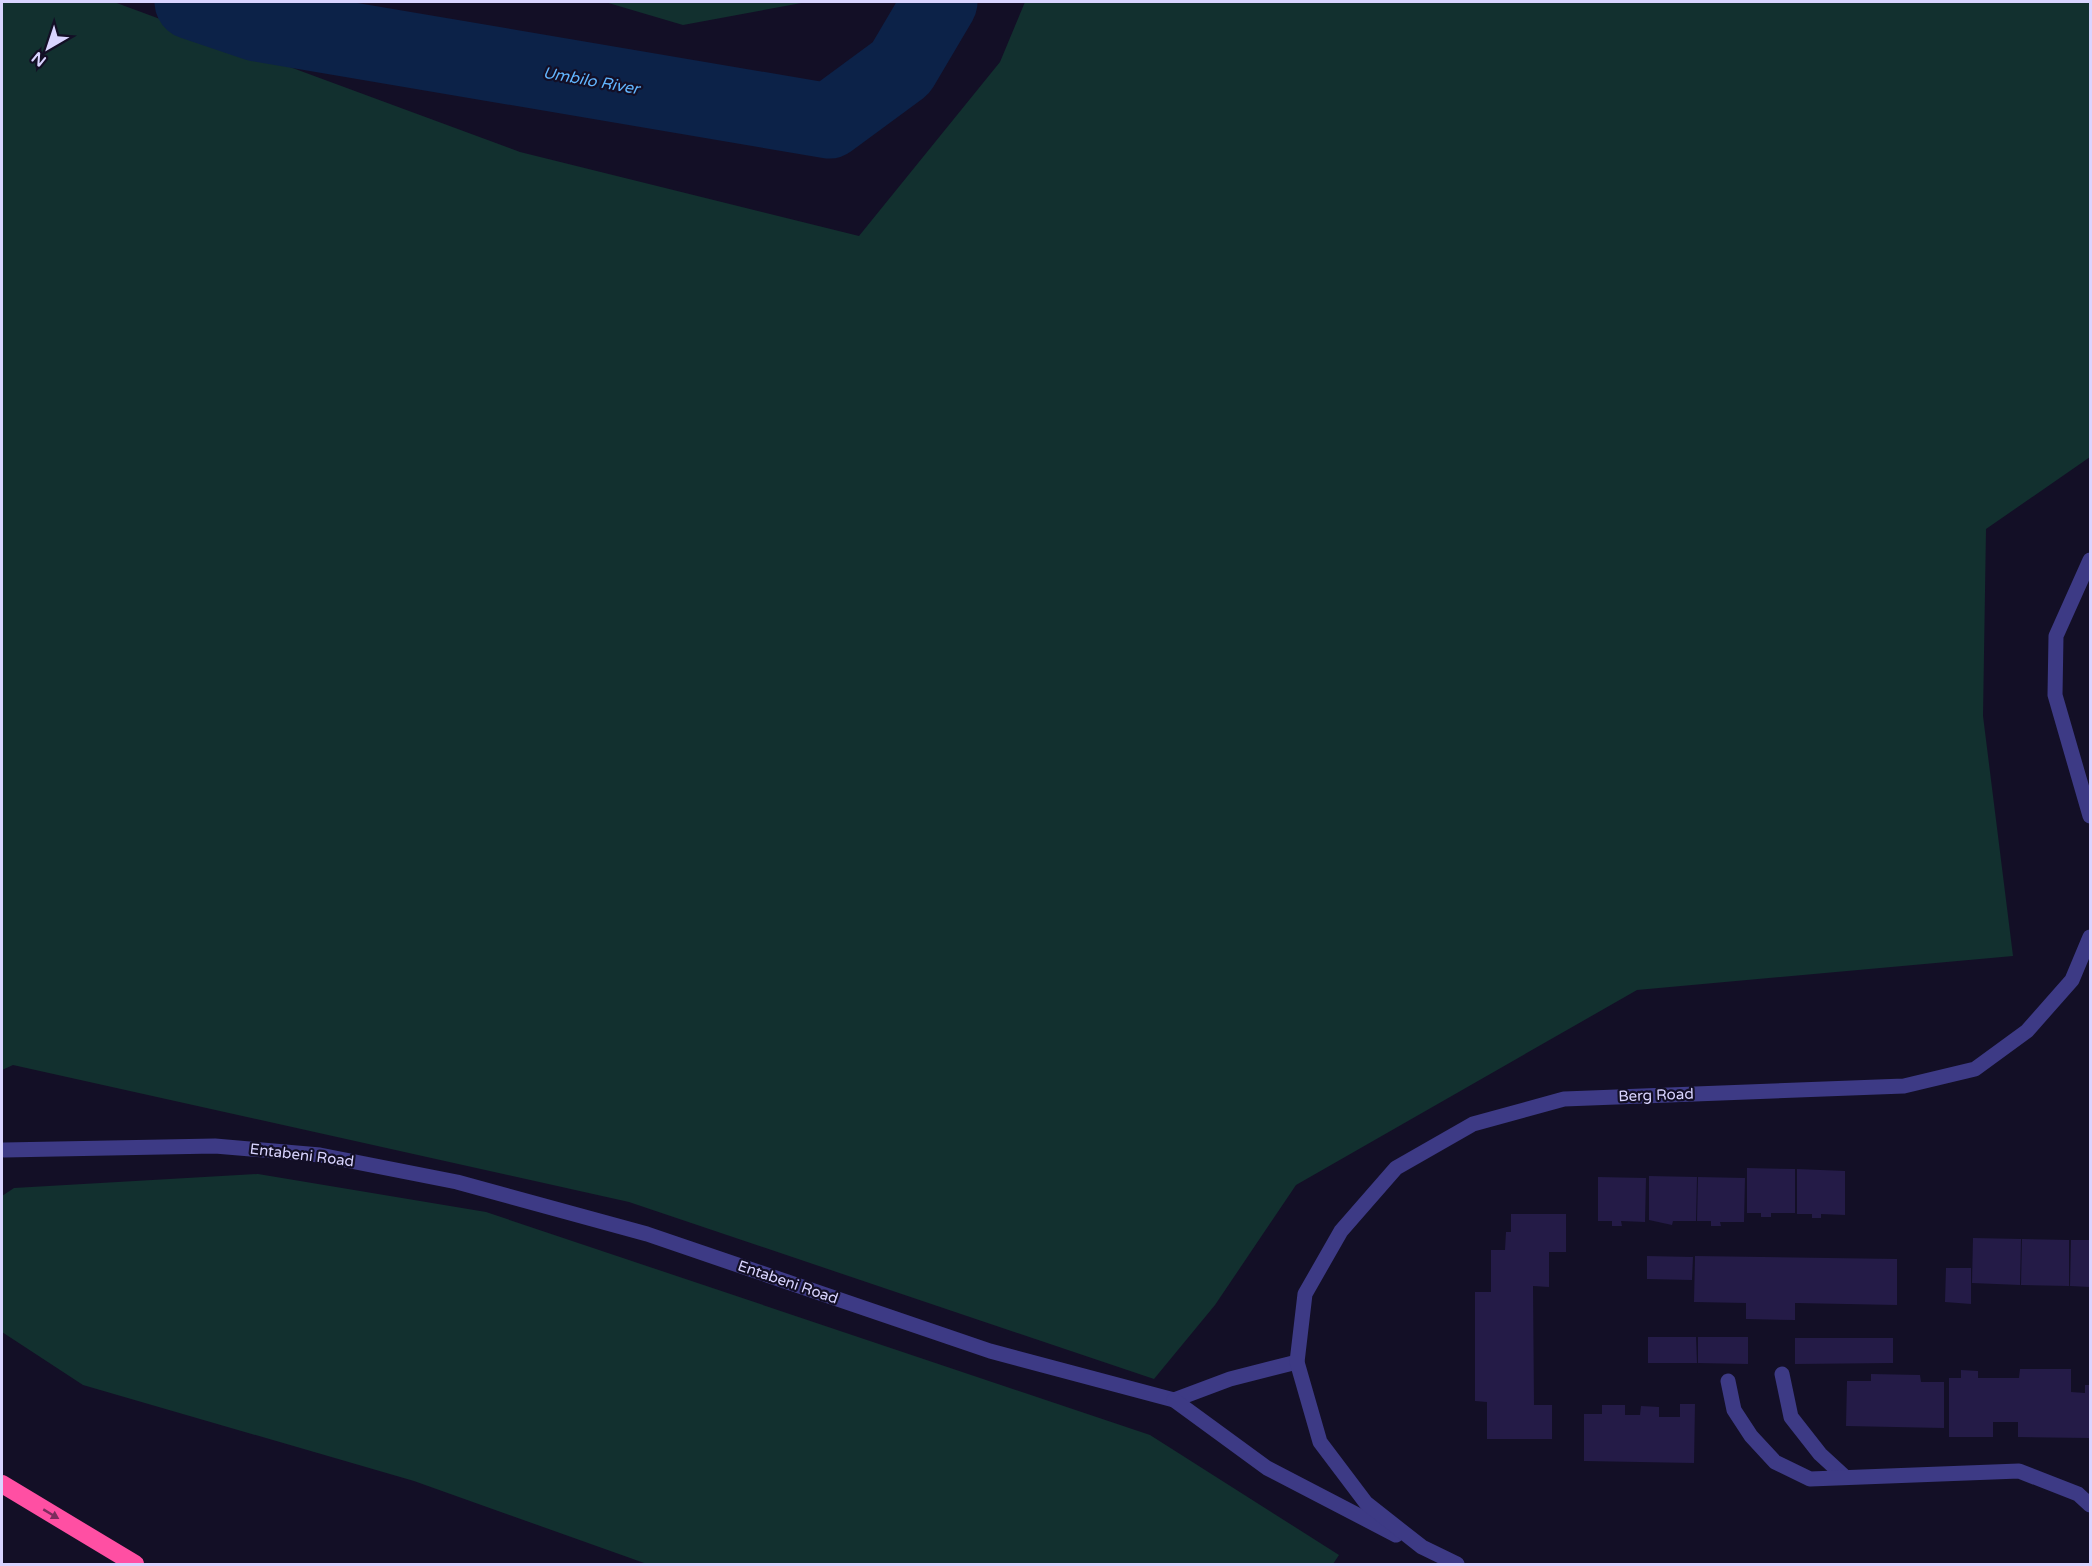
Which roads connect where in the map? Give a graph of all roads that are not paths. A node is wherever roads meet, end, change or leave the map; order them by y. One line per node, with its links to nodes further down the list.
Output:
1 (2091, 560): 2 (street)
2 (2091, 816)
3 (2091, 937): 5 (street, Berg Road)
4 (4, 1150): 8 (street, Entabeni Road)
5 (1297, 1362): 8 (street); 12 (street)
6 (1782, 1374): 9 (street)
7 (1728, 1381): 9 (street)
8 (1174, 1400): 12 (street)
9 (1845, 1478): 11 (street)
10 (2, 1484): 13 (highway, one-way to 13)
11 (2091, 1505)
12 (1422, 1547): 14 (street)
13 (135, 1564)
14 (1457, 1564)

